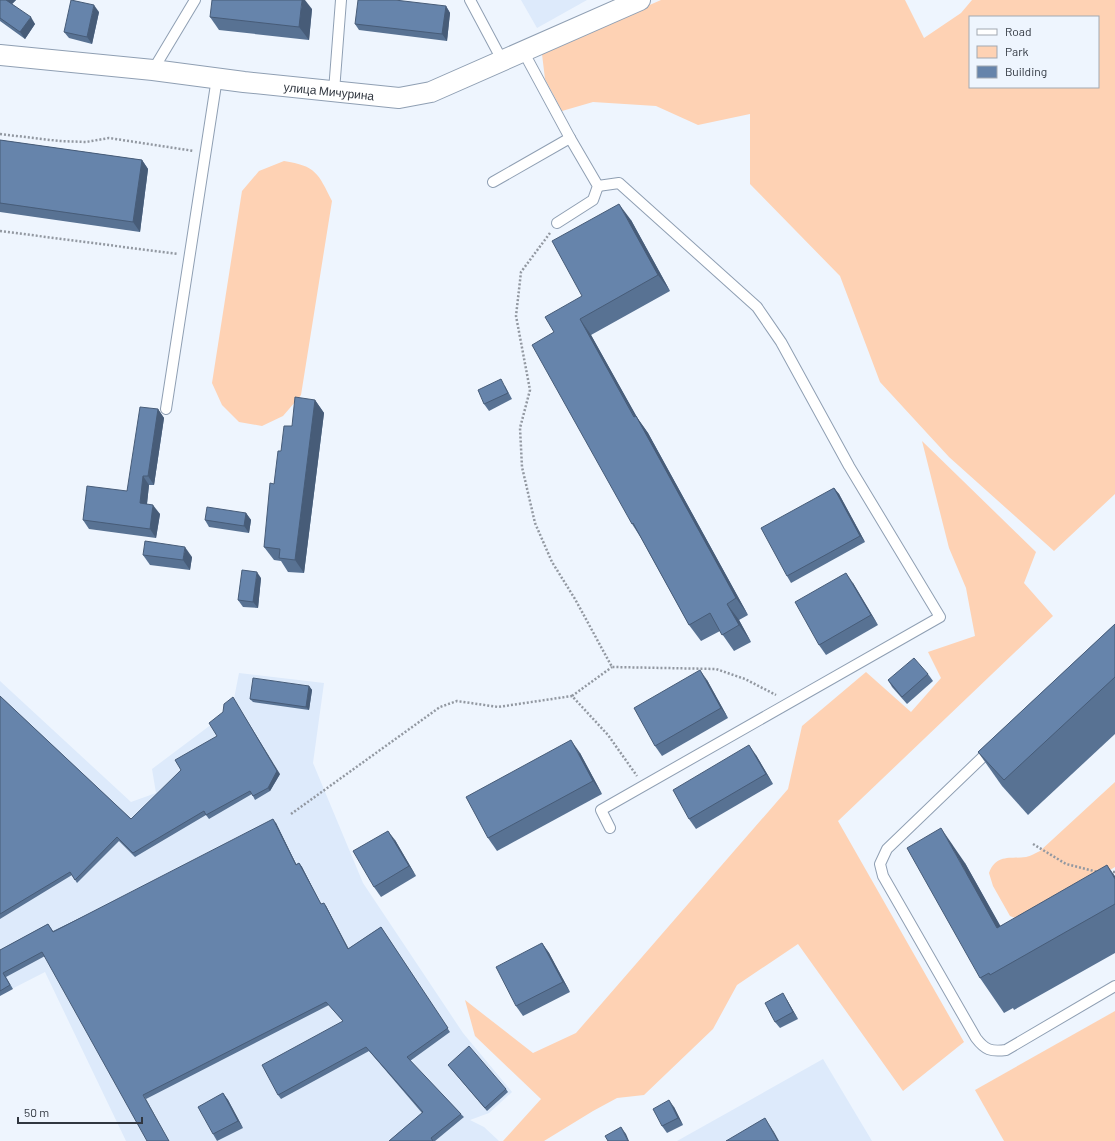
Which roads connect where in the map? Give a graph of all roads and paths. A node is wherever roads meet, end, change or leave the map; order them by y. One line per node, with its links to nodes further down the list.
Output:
1 (195, 0): 8 (lane)
2 (341, 0): 10 (lane)
3 (470, 0): 7 (lane)
4 (640, 0): 5 (street, улица Мичурина)
5 (523, 51): 7 (street, улица Мичурина); 12 (lane)
6 (0, 55): 8 (street, улица Мичурина)
7 (502, 60): 10 (street, улица Мичурина)
8 (153, 70): 9 (street, улица Мичурина)
9 (217, 78): 10 (street, улица Мичурина); 13 (lane)
10 (334, 92)
11 (0, 134): 13 (path)
12 (570, 138): 14 (lane); 15 (lane)
13 (206, 152): 18 (lane)
14 (493, 182)
15 (598, 186): 16 (lane); 22 (lane)
16 (557, 223): 20 (path)
17 (0, 231): 18 (path)
18 (190, 256): 19 (lane)
19 (166, 409)
20 (612, 667): 21 (path); 22 (path)
21 (572, 696): 24 (path); 25 (path)
22 (790, 703): 24 (lane)
23 (1001, 739): 29 (lane)
24 (644, 786): 26 (lane)
25 (291, 814)
26 (610, 828)
27 (1033, 844): 28 (path)
28 (1115, 872)
29 (1115, 986)

